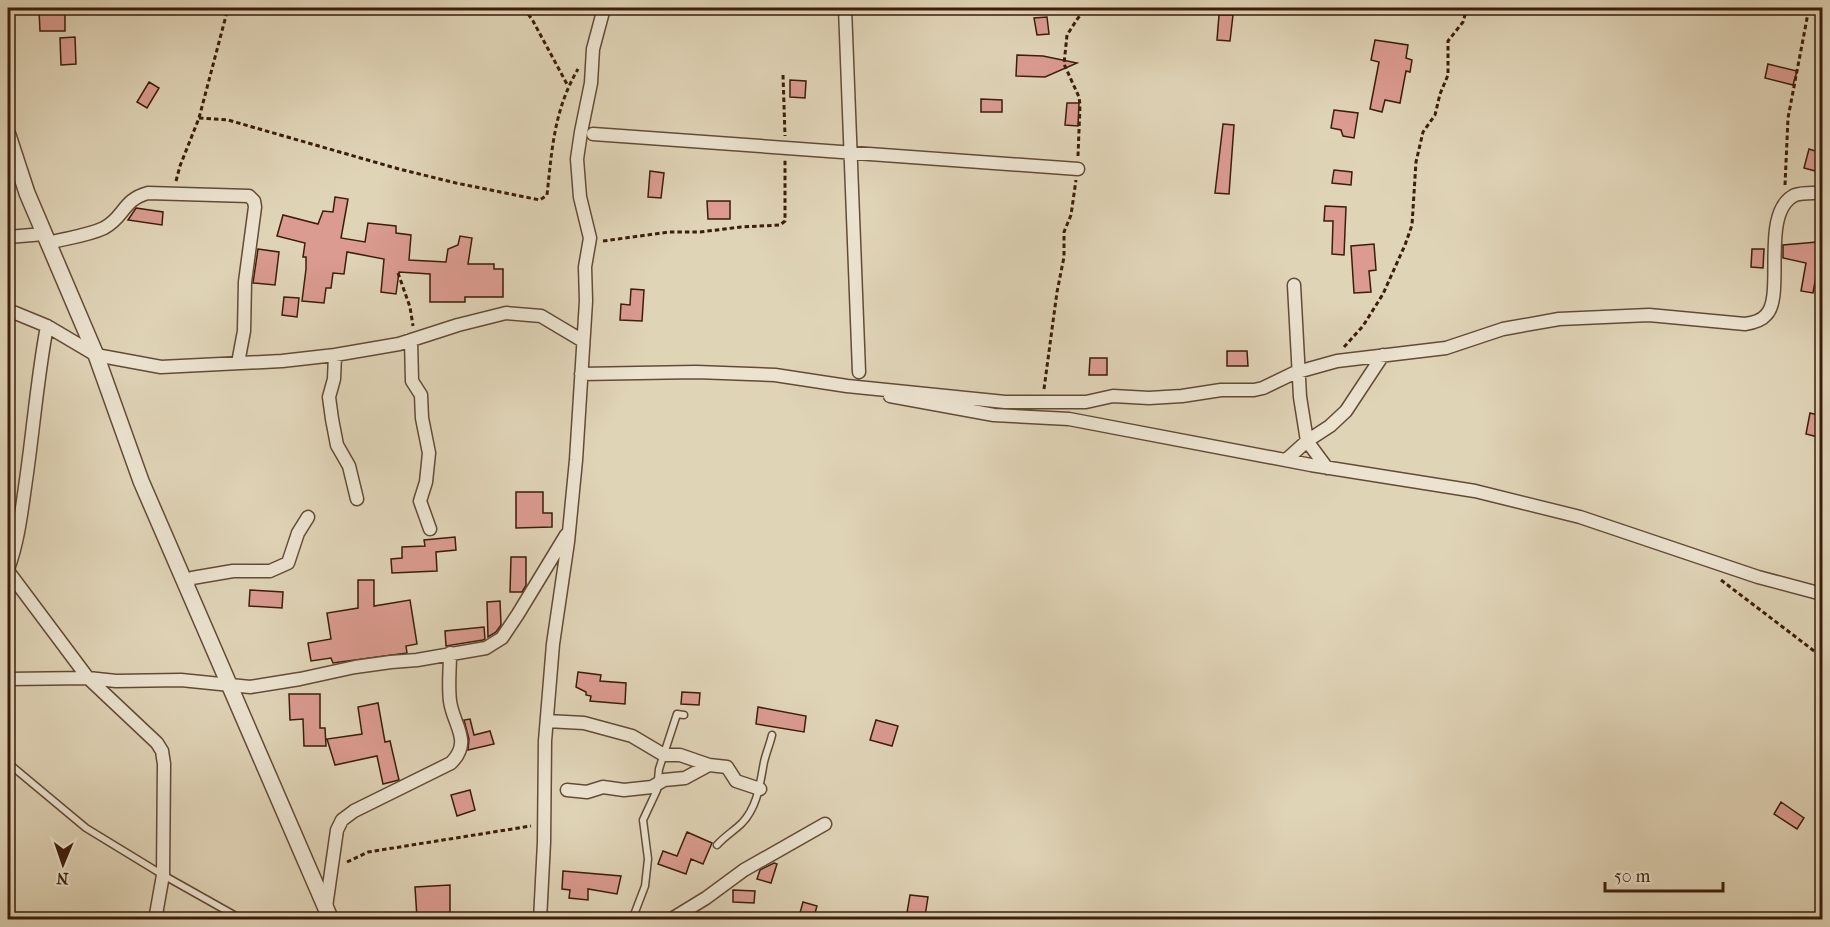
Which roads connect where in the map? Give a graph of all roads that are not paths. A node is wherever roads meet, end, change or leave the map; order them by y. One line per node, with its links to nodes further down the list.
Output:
1 (604, 8): 14 (street)
2 (845, 8): 5 (street)
3 (593, 134): 5 (street)
4 (8, 135): 9 (street)
5 (850, 152): 6 (street); 19 (street)
6 (1078, 169)
7 (1822, 193): 17 (street)
8 (8, 237): 9 (street)
9 (46, 238): 15 (street); 18 (street)
10 (1294, 285): 20 (street)
11 (8, 310): 12 (street)
12 (47, 326): 15 (street); 30 (street)
13 (412, 340): 14 (street); 16 (street); 28 (street)
14 (583, 341): 21 (street)
15 (96, 355): 18 (street); 31 (street)
16 (335, 355): 18 (street); 26 (street)
17 (1383, 355): 20 (street); 23 (street)
18 (238, 363)
19 (860, 372)
20 (1299, 372): 22 (street); 23 (street)
21 (581, 374): 22 (street); 29 (street)
22 (847, 386): 24 (street)
23 (1307, 441): 24 (street); 25 (street)
24 (1286, 460): 25 (street)
25 (1327, 468): 32 (street)
26 (357, 500)
27 (308, 518): 31 (street)
28 (430, 529)
29 (569, 530): 33 (street); 38 (street)
30 (8, 571): 34 (street)
31 (186, 585): 36 (street)
32 (1822, 594)
33 (450, 653): 36 (street); 49 (street)
34 (88, 678): 35 (street); 36 (street); 48 (street)
35 (8, 679)
36 (230, 685): 49 (street)
37 (684, 715): 40 (lane)
38 (547, 721): 40 (street); 52 (street)
39 (772, 735): 44 (lane)
40 (664, 755): 42 (street); 43 (lane)
41 (8, 763): 48 (lane)
42 (709, 765): 43 (street); 44 (street)
43 (658, 784): 45 (street); 53 (lane)
44 (760, 789): 47 (lane)
45 (567, 790)
46 (825, 824): 54 (street)
47 (717, 845)
48 (164, 875): 50 (street); 51 (lane)
49 (329, 913)
50 (155, 920)
51 (243, 920)
52 (540, 920)
53 (632, 920)
54 (670, 920)

